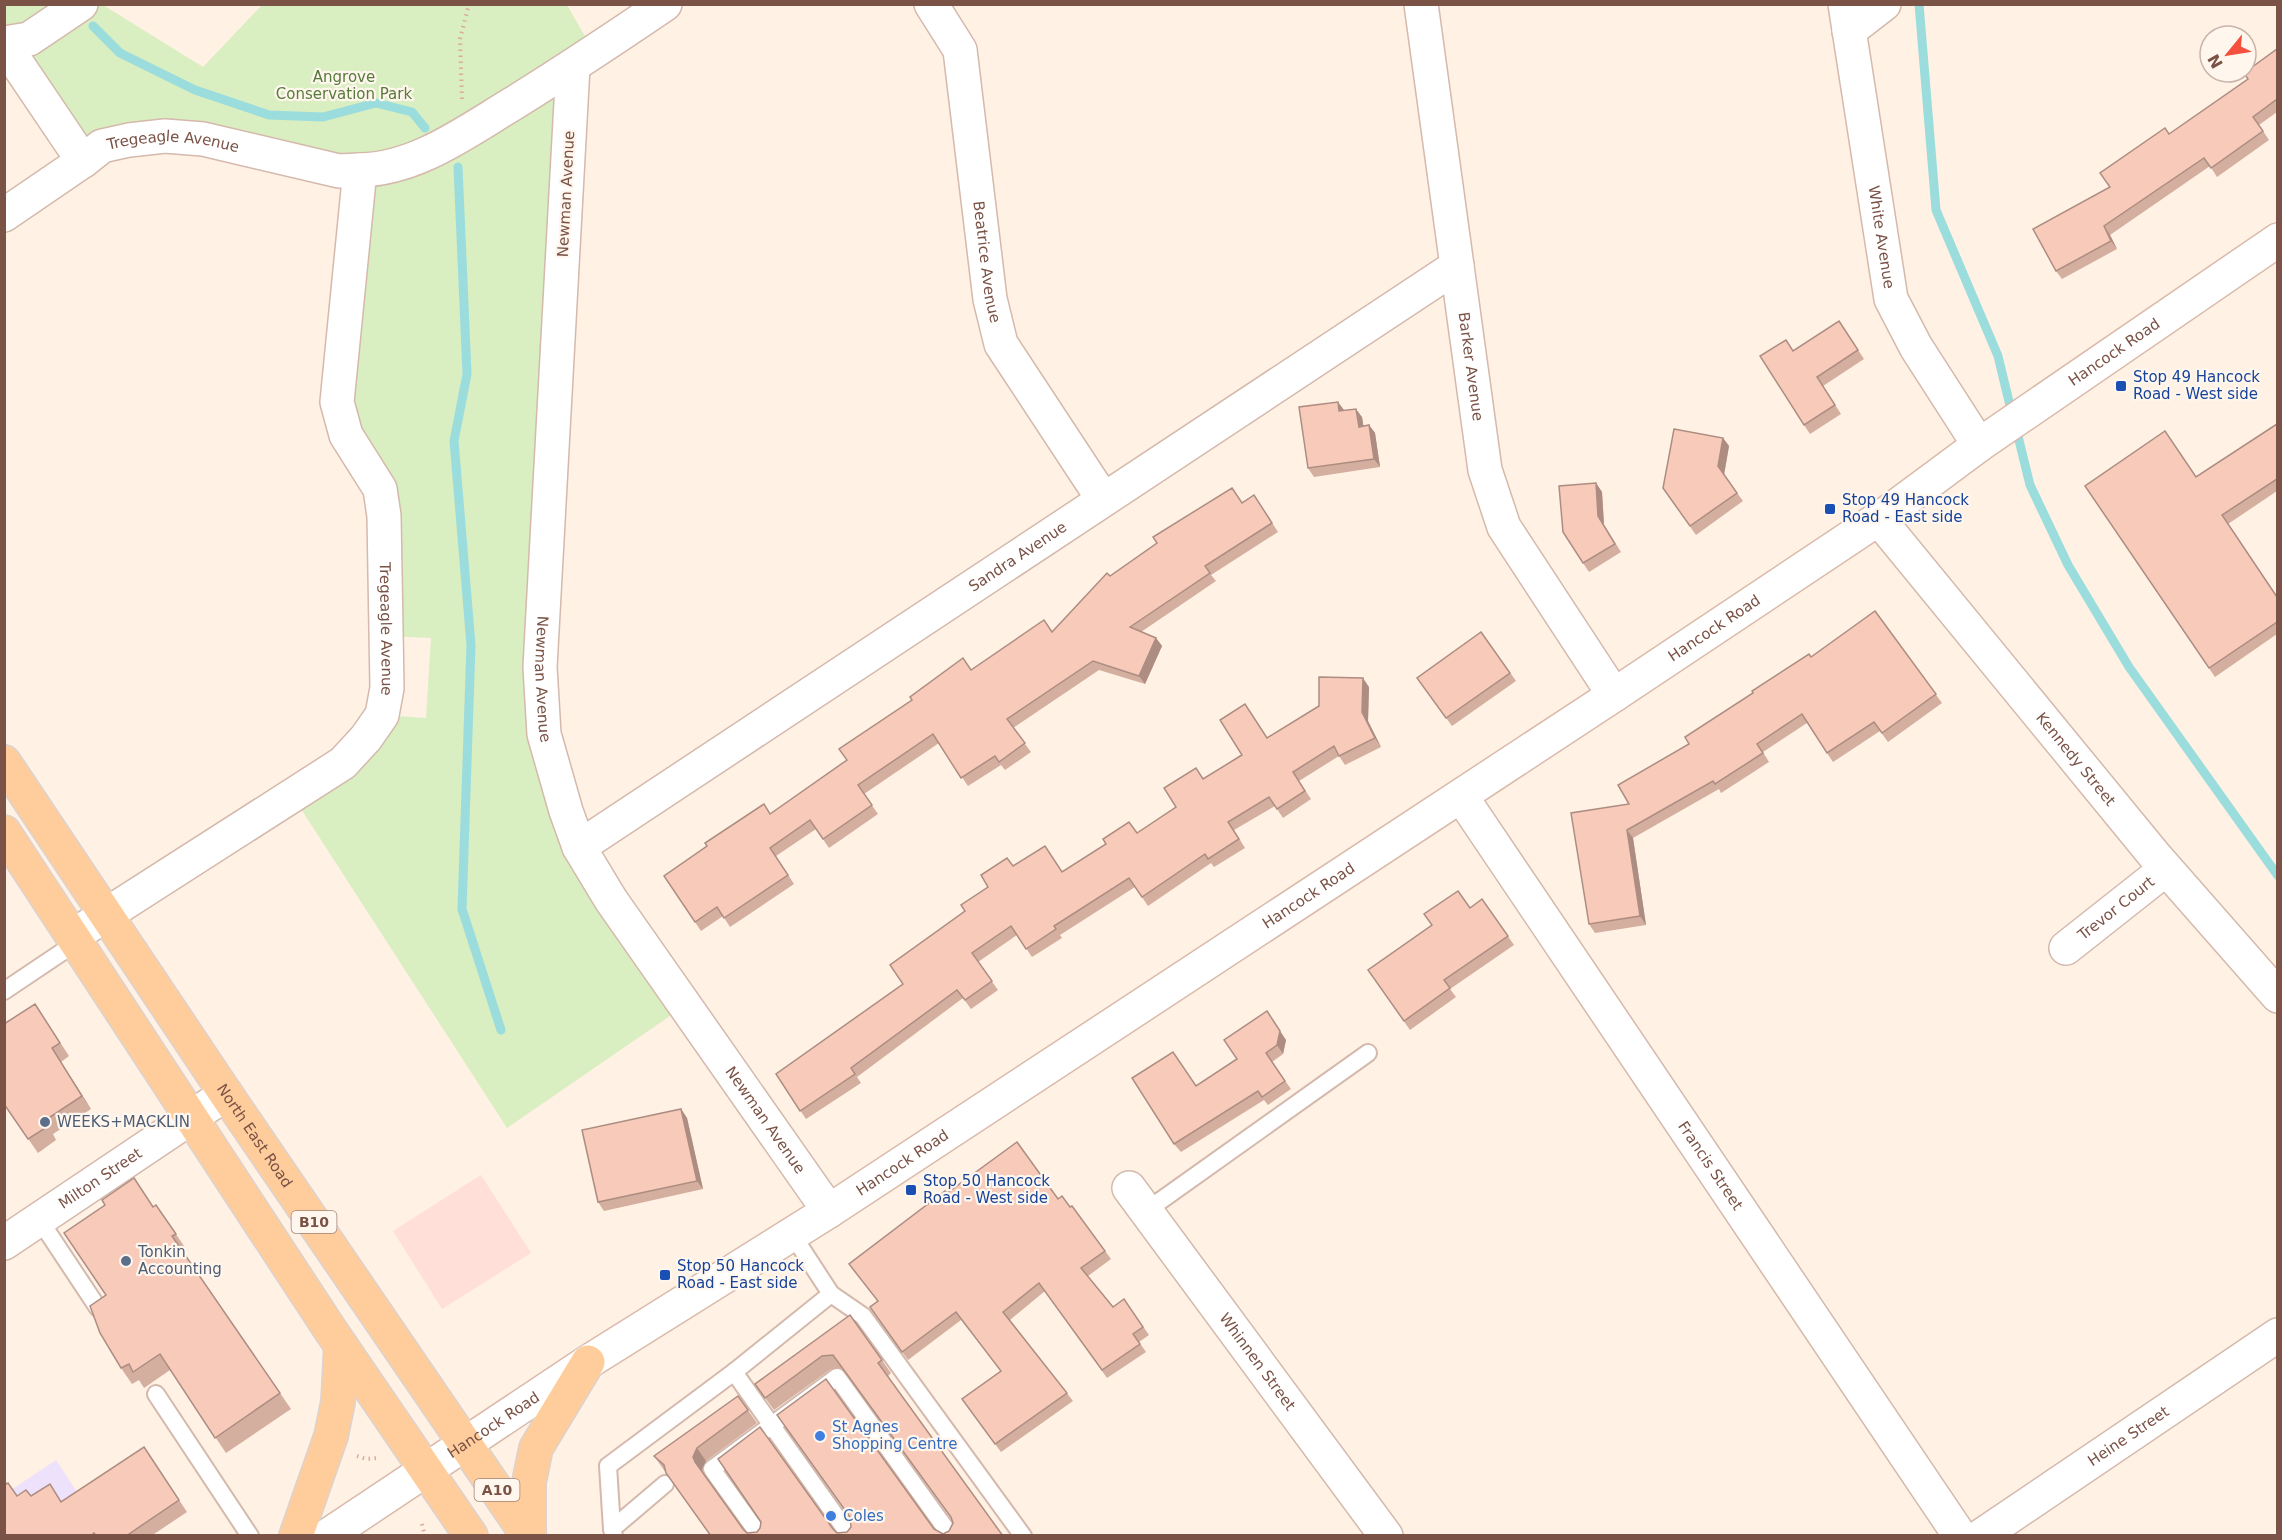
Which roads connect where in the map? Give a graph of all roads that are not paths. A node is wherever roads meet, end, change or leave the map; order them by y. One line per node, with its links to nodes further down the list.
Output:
1 (81, 4): 7 (street)
2 (665, 4): 8 (street, Tregeagle Avenue)
3 (931, 4): 15 (street, Beatrice Avenue)
4 (1421, 4): 13 (street, Barker Avenue)
5 (1884, 4): 6 (street)
6 (1847, 18): 14 (street, White Avenue)
7 (4, 44): 9 (street)
8 (573, 66): 10 (street, Tregeagle Avenue); 21 (street, Newman Avenue)
9 (84, 161): 10 (street, Tregeagle Avenue); 11 (street, Tregeagle Avenue)
10 (360, 170): 23 (street, Tregeagle Avenue)
11 (4, 215)
12 (2277, 240): 14 (street, Hancock Road)
13 (1457, 266): 15 (street, Sandra Avenue); 17 (street, Barker Avenue)
14 (1988, 439): 16 (street, Hancock Road)
15 (1103, 499): 21 (street, Sandra Avenue)
16 (1878, 518): 17 (street, Hancock Road); 22 (street, Kennedy Street)
17 (1614, 695): 19 (street, Hancock Road)
18 (4, 762): 23 (main road, North East Road / B10)
19 (1461, 796): 32 (street, Hancock Road); 57 (street, Francis Street)
20 (4, 832): 24 (main road, B10)
21 (579, 847): 32 (street, Newman Avenue)
22 (2166, 869): 25 (street, Trevor Court); 27 (street, Kennedy Street)
23 (106, 915): 24 (street, Tregeagle Avenue); 29 (main road, North East Road / B10)
24 (75, 939): 26 (lane); 30 (main road, B10)
25 (2066, 948)
26 (4, 992)
27 (2277, 996)
28 (1368, 1053): 31 (lane)
29 (226, 1094): 30 (street, Milton Street); 43 (main road, North East Road / B10)
30 (191, 1117): 33 (street, Milton Street); 38 (main road, B10)
31 (1137, 1200): 56 (street, Whinnen Street)
32 (829, 1211): 34 (street, Hancock Road)
33 (16, 1229): 36 (lane)
34 (792, 1234): 35 (lane); 39 (street, Hancock Road)
35 (831, 1294): 40 (lane); 55 (lane)
36 (98, 1308)
37 (2277, 1335): 58 (street, Heine Street)
38 (341, 1346): 44 (main road, B10); 48 (main road)
39 (588, 1362): 43 (street, Hancock Road); 51 (main road)
40 (734, 1372): 42 (lane); 46 (lane)
41 (156, 1394): 47 (lane)
42 (771, 1426): 52 (lane); 53 (lane); 54 (lane)
43 (465, 1443): 44 (street, Hancock Road); 51 (main road, North East Road / A10)
44 (426, 1470): 49 (street, Hancock Road); 50 (main road)
45 (665, 1484): 46 (lane)
46 (613, 1533)
47 (250, 1536)
48 (296, 1536)
49 (327, 1536)
50 (471, 1536)
51 (529, 1536)
52 (760, 1536)
53 (850, 1536)
54 (951, 1536)
55 (1023, 1536)
56 (1386, 1536)
57 (1960, 1536)
58 (1981, 1536)

